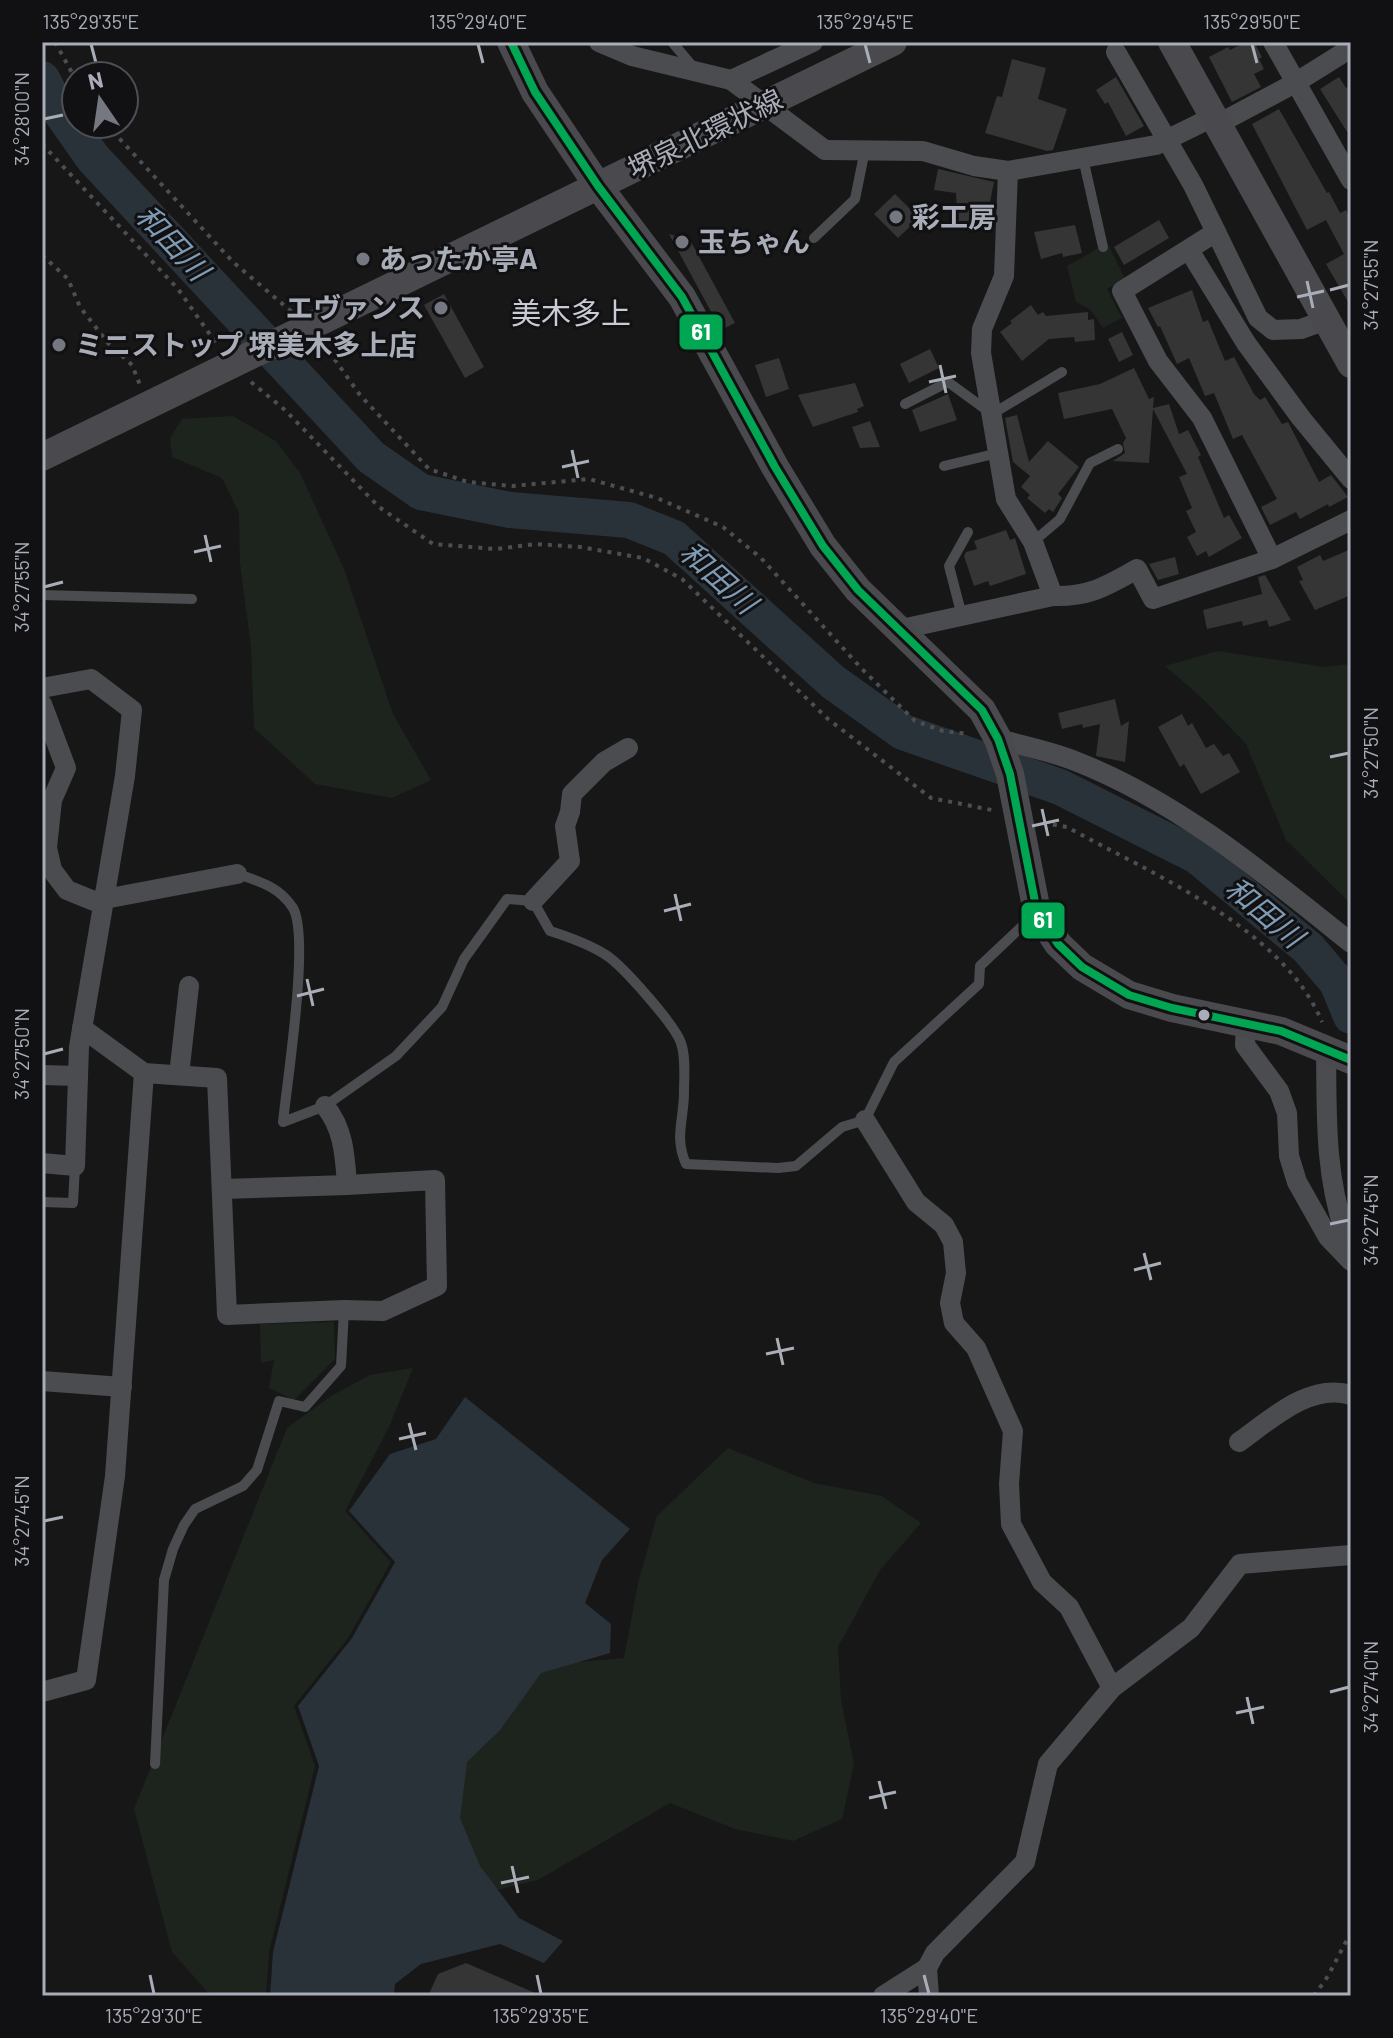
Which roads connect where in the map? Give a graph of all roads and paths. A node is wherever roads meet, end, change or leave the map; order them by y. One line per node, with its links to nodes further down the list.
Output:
1 (55, 42): 12 (path)
2 (511, 42): 24 (main road)
3 (599, 42): 10 (street)
4 (672, 42): 13 (lane)
5 (813, 42): 14 (street)
6 (893, 42): 24 (main road, 堺泉北環状線)
7 (1172, 42): 16 (main road)
8 (1273, 42): 15 (street)
9 (1351, 48): 15 (street)
10 (628, 49): 13 (street)
11 (1116, 52): 18 (street)
12 (65, 60)
13 (696, 71): 14 (street)
14 (731, 80): 20 (street, bridge)
15 (1295, 83): 16 (street); 23 (street)
16 (1216, 120): 18 (street); 30 (main road)
17 (121, 140): 31 (path)
18 (1166, 141): 21 (street); 25 (street)
19 (42, 144): 32 (path)
20 (865, 150): 22 (street); 26 (lane)
21 (1083, 158): 22 (street); 27 (lane)
22 (1008, 171): 37 (street)
23 (1351, 180)
24 (598, 186): 31 (main road, 堺泉北環状線); 51 (main road)
25 (1216, 232): 28 (street); 30 (street)
26 (814, 238)
27 (1103, 247)
28 (1189, 250): 42 (street); 46 (street)
29 (42, 255): 35 (path)
30 (1326, 320): 33 (main road)
31 (304, 329): 32 (main road, 堺泉北環状線); 54 (path)
32 (237, 361): 35 (main road, 堺泉北環状線); 56 (path)
33 (1351, 364)
34 (1062, 372): 37 (lane)
35 (149, 404): 40 (main road, 堺泉北環状線)
36 (905, 404): 37 (lane)
37 (992, 414): 39 (street)
38 (1118, 449): 45 (lane)
39 (998, 453): 41 (lane); 45 (street)
40 (42, 457)
41 (944, 466)
42 (1351, 479)
43 (1351, 520): 46 (street)
44 (968, 532): 50 (lane)
45 (1033, 542): 48 (street)
46 (1272, 559): 48 (street)
47 (42, 595): 49 (lane)
48 (1053, 596): 50 (street)
49 (192, 599)
50 (962, 616): 51 (street)
51 (897, 630): 54 (main road)
52 (42, 688): 58 (street)
53 (42, 704): 58 (street)
54 (998, 740): 56 (main road); 61 (street)
55 (628, 748): 59 (street)
56 (1017, 811): 60 (main road); 65 (path)
57 (237, 874): 58 (street); 70 (lane)
58 (103, 899): 64 (street)
59 (533, 901): 70 (lane); 71 (lane)
60 (1037, 912): 63 (main road); 71 (lane)
61 (1351, 943)
62 (189, 986): 68 (street)
63 (1246, 1022): 65 (main road); 78 (street)
64 (82, 1028): 66 (street); 69 (street)
65 (1337, 1053): 77 (street)
66 (144, 1073): 68 (street); 81 (street)
67 (42, 1075): 69 (street)
68 (179, 1075): 75 (street)
69 (78, 1076): 73 (street)
70 (325, 1106): 74 (street)
71 (865, 1120): 85 (street)
72 (42, 1163): 73 (street)
73 (75, 1166): 76 (lane)
74 (347, 1185): 75 (street); 79 (street)
75 (222, 1189): 79 (street)
76 (42, 1202)
77 (1345, 1233)
78 (1351, 1261)
79 (344, 1310): 87 (lane)
80 (42, 1381): 81 (street)
81 (122, 1387): 86 (street)
82 (1351, 1395): 83 (street)
83 (1239, 1442)
84 (1351, 1555): 85 (street)
85 (1112, 1688): 89 (street)
86 (42, 1692)
87 (155, 1764)
88 (1351, 1932): 92 (path)
89 (927, 1968): 90 (street); 91 (street)
90 (883, 1996)
91 (929, 1996)
92 (1314, 1996)

